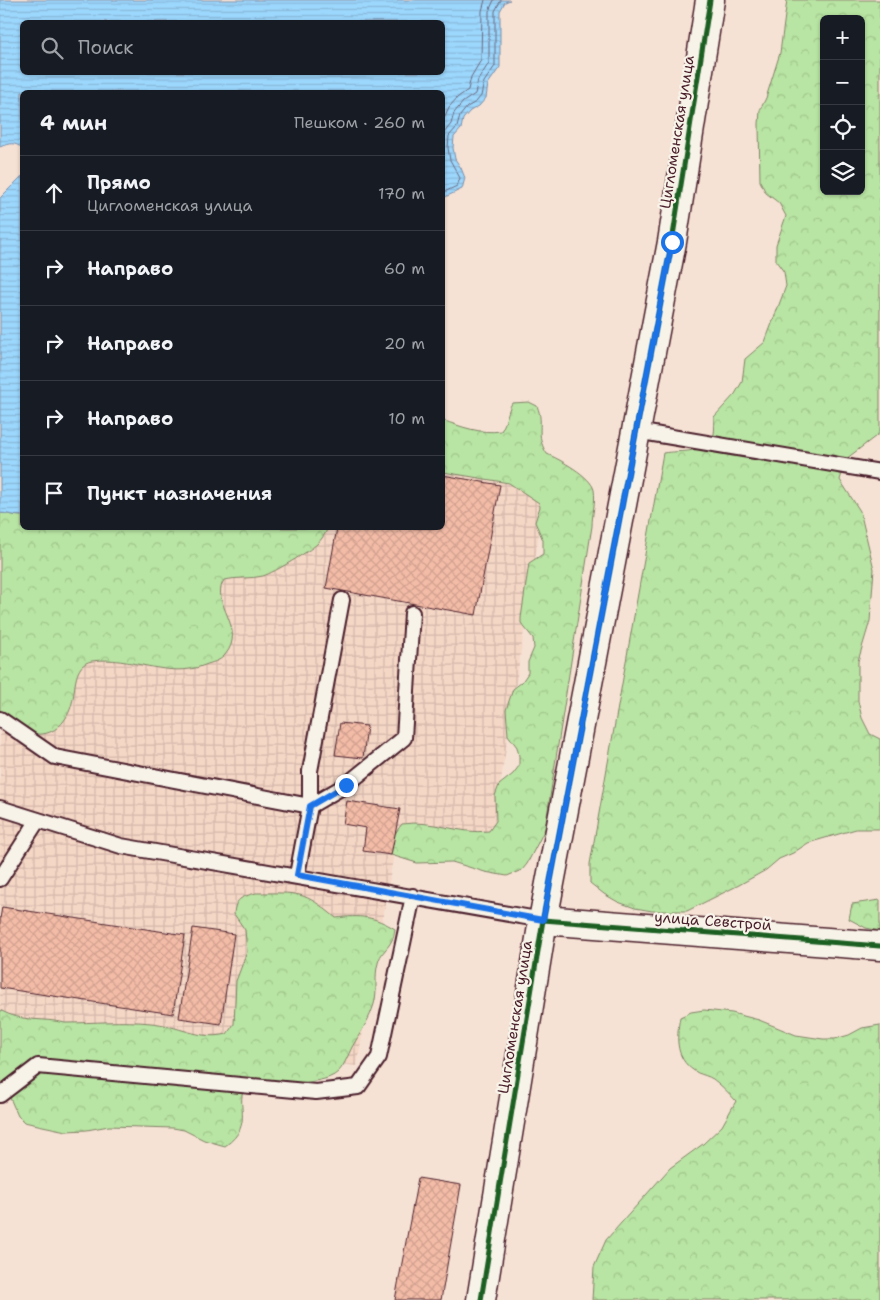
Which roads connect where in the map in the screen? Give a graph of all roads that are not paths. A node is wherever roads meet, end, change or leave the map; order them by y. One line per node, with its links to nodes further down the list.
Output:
1 (710, 0): 2 (street, Цигломенская улица)
2 (636, 431): 3 (lane); 13 (street, Цигломенская улица)
3 (880, 472)
4 (342, 600): 7 (lane)
5 (412, 614): 7 (lane)
6 (0, 719): 7 (lane)
7 (310, 806): 10 (lane)
8 (0, 808): 9 (lane)
9 (38, 820): 10 (lane); 11 (lane)
10 (297, 875): 12 (lane)
11 (0, 879)
12 (413, 896): 13 (lane); 15 (lane)
13 (543, 920): 14 (street, улица Севстрой); 16 (street, Цигломенская улица)
14 (880, 946)
15 (0, 1095)
16 (481, 1300)

